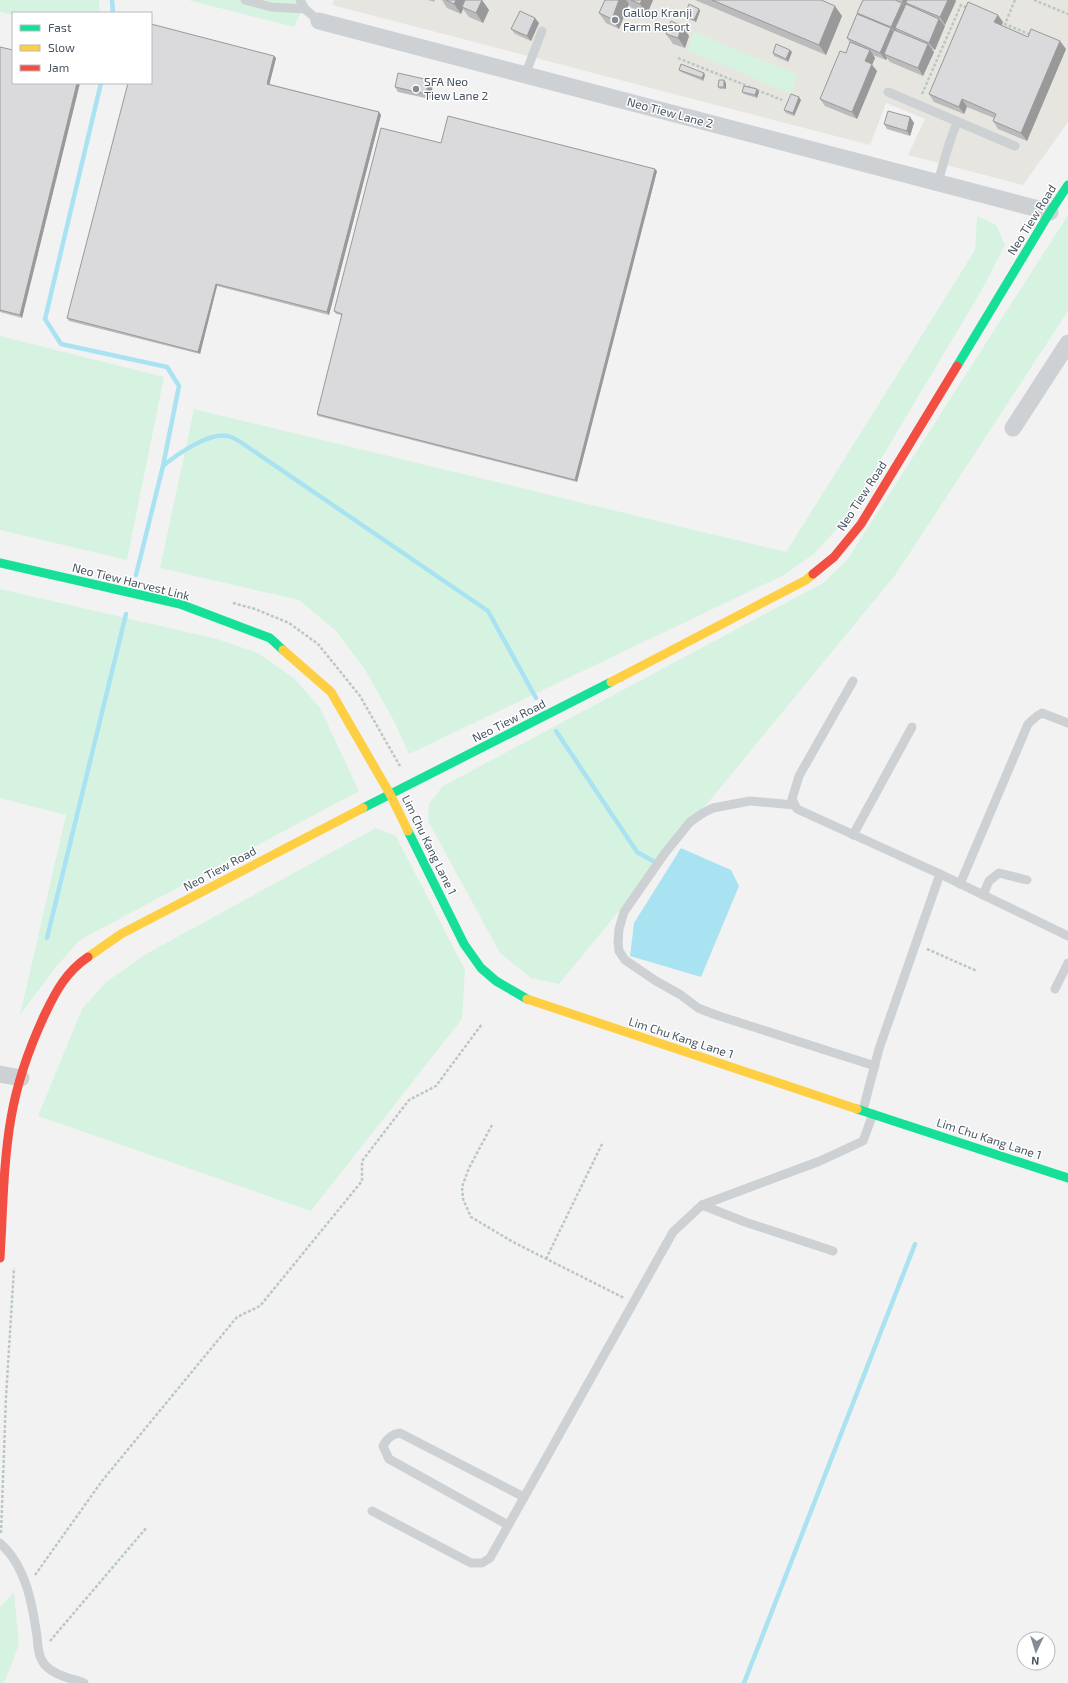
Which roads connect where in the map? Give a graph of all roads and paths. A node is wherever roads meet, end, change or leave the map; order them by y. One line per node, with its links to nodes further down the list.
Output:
1 (248, 0): 5 (lane)
2 (300, 0): 5 (lane, Neo Tiew Lane 2)
3 (1015, 0): 10 (path)
4 (1034, 0): 7 (path)
5 (305, 9): 8 (lane, Neo Tiew Lane 2)
6 (974, 10): 17 (path)
7 (1068, 14)
8 (320, 21): 14 (street, Neo Tiew Lane 2)
9 (999, 21): 10 (path)
10 (1006, 24): 12 (path)
11 (542, 31): 14 (lane)
12 (1033, 36)
13 (678, 58): 16 (path)
14 (525, 75): 20 (street, Neo Tiew Lane 2)
15 (888, 92): 17 (lane)
16 (782, 100)
17 (917, 105): 18 (lane)
18 (957, 122): 19 (lane); 20 (lane)
19 (1015, 146)
20 (938, 182): 22 (street, Neo Tiew Lane 2)
21 (1068, 185): 22 (main road, Neo Tiew Road)
22 (1050, 212): 29 (main road, Neo Tiew Road)
23 (1068, 343): 24 (street)
24 (1013, 428)
25 (0, 563): 29 (main road, Neo Tiew Harvest Link)
26 (853, 681): 30 (lane)
27 (1068, 723): 34 (lane)
28 (912, 727): 31 (lane)
29 (390, 794): 44 (main road, Neo Tiew Road); 45 (main road, Lim Chu Kang Lane 1)
30 (794, 805): 31 (lane); 42 (lane)
31 (853, 835): 32 (lane)
32 (940, 874): 34 (lane); 37 (lane)
33 (1027, 880): 35 (lane)
34 (960, 884): 35 (lane)
35 (983, 895): 36 (lane)
36 (1068, 936)
37 (915, 944): 39 (path); 42 (lane)
38 (1068, 962): 40 (lane)
39 (977, 971)
40 (1055, 989)
41 (482, 1024): 61 (path)
42 (875, 1066): 45 (lane)
43 (0, 1074): 44 (street)
44 (21, 1078): 52 (main road, Neo Tiew Road)
45 (862, 1110): 46 (main road, Lim Chu Kang Lane 1)
46 (873, 1114): 49 (main road, Lim Chu Kang Lane 1); 50 (lane)
47 (492, 1125): 53 (path)
48 (603, 1142): 53 (path)
49 (1068, 1178)
50 (702, 1205): 51 (lane); 55 (lane)
51 (833, 1251)
52 (0, 1258)
53 (546, 1259): 55 (path)
54 (15, 1263): 60 (path)
55 (633, 1302): 56 (lane)
56 (524, 1497): 58 (lane); 58 (lane)
57 (372, 1511): 58 (lane)
58 (508, 1525)
59 (147, 1527): 62 (path)
60 (0, 1543): 61 (lane)
61 (27, 1586): 62 (lane)
62 (39, 1653): 63 (lane)
63 (84, 1683)

